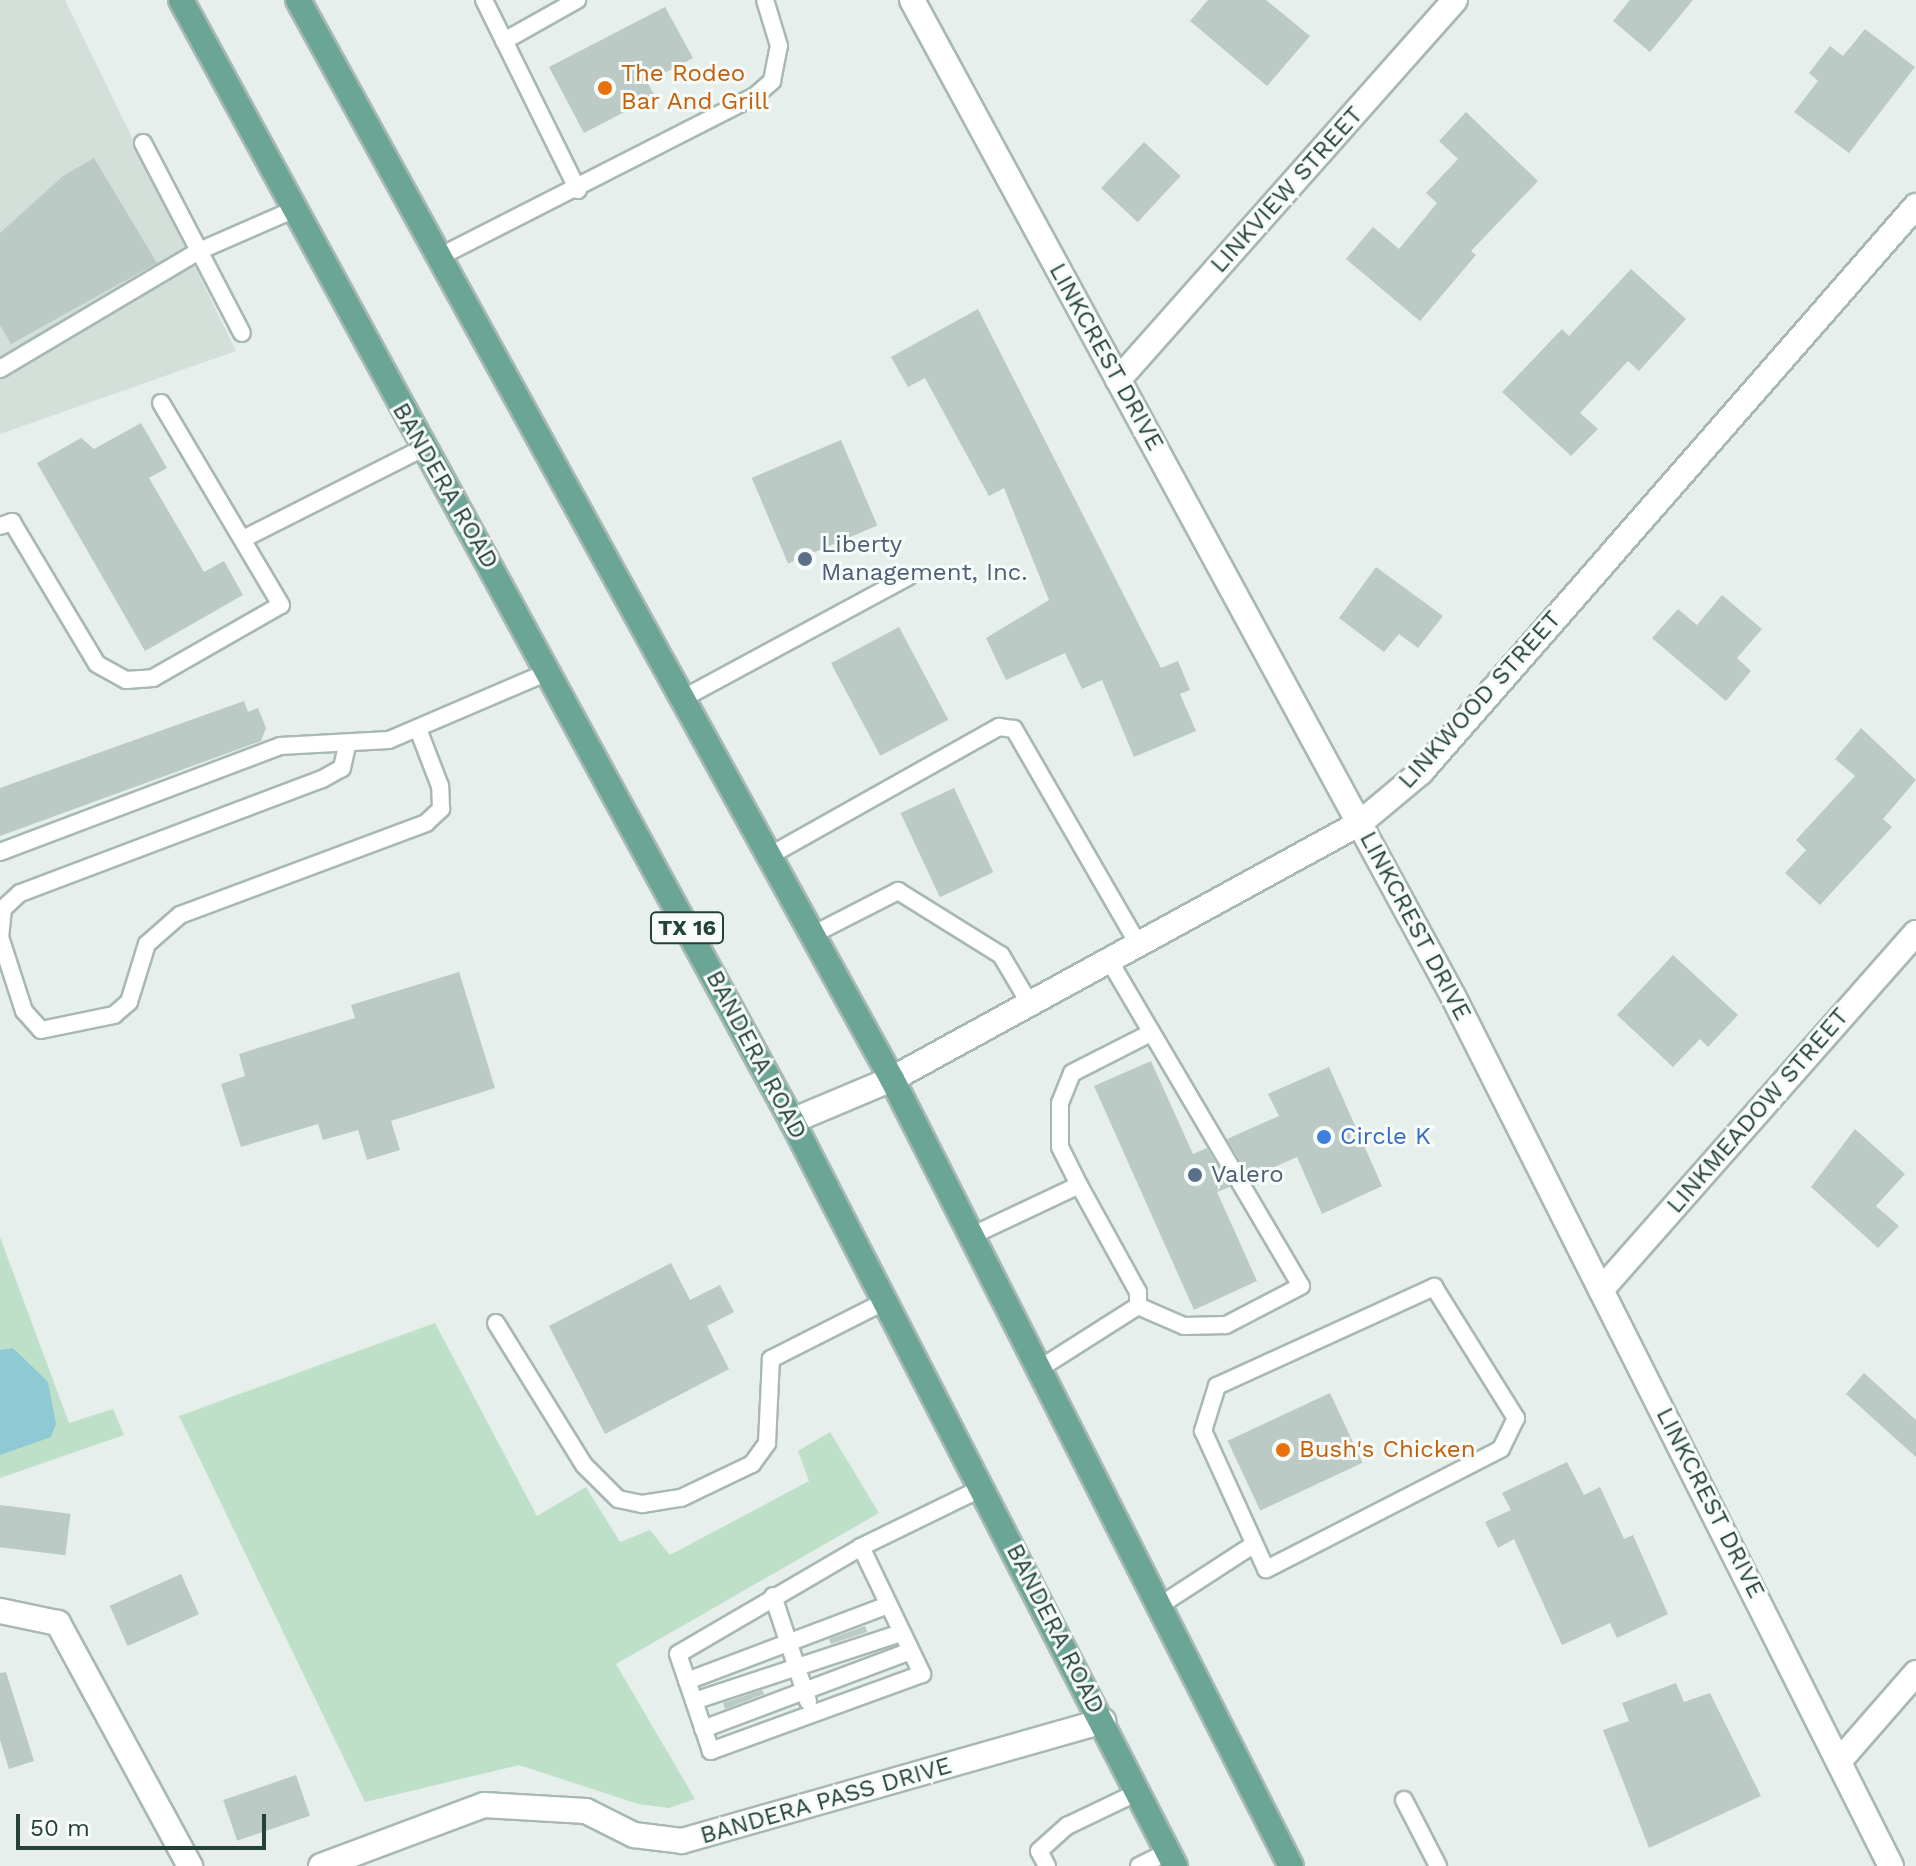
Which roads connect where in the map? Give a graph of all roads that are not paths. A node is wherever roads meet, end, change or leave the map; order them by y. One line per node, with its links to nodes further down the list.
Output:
1 (181, 0): 12 (main road, BANDERA ROAD / TX 16)
2 (298, 0): 14 (main road)
3 (484, 0): 8 (lane)
4 (577, 0): 8 (lane)
5 (765, 0): 10 (lane)
6 (912, 0): 17 (street, LINKCREST DRIVE)
7 (1455, 0): 17 (street, LINKVIEW STREET)
8 (504, 41): 10 (lane)
9 (143, 143): 13 (lane)
10 (578, 190): 14 (lane)
11 (1916, 206): 27 (street, LINKWOOD STREET)
12 (293, 210): 13 (lane); 19 (main road, BANDERA ROAD / TX 16)
13 (199, 251): 15 (lane); 16 (lane)
14 (439, 257): 24 (main road)
15 (242, 333)
16 (0, 369)
17 (1118, 380): 27 (street, LINKCREST DRIVE)
18 (161, 403): 21 (lane)
19 (423, 448): 21 (lane); 23 (main road, BANDERA ROAD / TX 16)
20 (0, 526): 21 (lane)
21 (243, 539)
22 (908, 577): 24 (lane)
23 (550, 671): 25 (lane); 37 (main road, BANDERA ROAD / TX 16)
24 (682, 699): 29 (main road)
25 (418, 729): 26 (lane); 26 (lane)
26 (347, 746): 28 (lane)
27 (1360, 823): 32 (street, LINKWOOD STREET); 40 (street, LINKCREST DRIVE)
28 (0, 852)
29 (769, 856): 31 (main road); 32 (lane)
30 (1916, 933): 40 (street, LINKMEADOW STREET)
31 (812, 935): 34 (lane); 36 (main road)
32 (1138, 944): 33 (street, LINKWOOD STREET)
33 (1109, 960): 34 (street, LINKWOOD STREET); 35 (lane)
34 (1030, 1004): 36 (street, LINKWOOD STREET)
35 (1151, 1033): 38 (lane); 42 (lane)
36 (892, 1079): 37 (street, LINKWOOD STREET); 39 (main road)
37 (792, 1121): 41 (main road, BANDERA ROAD / TX 16)
38 (1079, 1185): 39 (lane); 42 (lane)
39 (971, 1236): 44 (main road)
40 (1601, 1290): 63 (street, LINKCREST DRIVE)
41 (886, 1301): 43 (lane); 45 (main road, BANDERA ROAD / TX 16)
42 (1138, 1306): 44 (lane)
43 (496, 1323)
44 (1039, 1369): 50 (main road)
45 (982, 1488): 46 (lane); 61 (main road, BANDERA ROAD / TX 16)
46 (861, 1547): 48 (lane); 49 (lane)
47 (1250, 1547): 47 (lane); 50 (lane)
48 (773, 1596): 53 (lane); 57 (lane)
49 (888, 1605): 52 (lane); 53 (lane)
50 (1159, 1606): 71 (main road)
51 (0, 1611): 67 (street)
52 (901, 1633): 54 (lane); 55 (lane)
53 (789, 1644): 55 (lane); 57 (lane)
54 (910, 1651): 58 (lane); 60 (lane)
55 (796, 1666): 58 (lane); 59 (lane)
56 (1916, 1673): 63 (street)
57 (687, 1681): 59 (lane)
58 (805, 1692): 60 (lane); 62 (lane)
59 (694, 1701): 62 (lane)
60 (812, 1711): 62 (lane)
61 (1103, 1721): 64 (main road, BANDERA ROAD / TX 16); 68 (street, BANDERA PASS DRIVE)
62 (703, 1729)
63 (1841, 1759): 73 (street, LINKCREST DRIVE)
64 (1138, 1792): 66 (main road, BANDERA ROAD / TX 16); 69 (lane)
65 (1404, 1800): 72 (lane)
66 (1172, 1859): 70 (lane)
67 (190, 1866)
68 (321, 1866)
69 (1047, 1866)
70 (1139, 1866)
71 (1291, 1866)
72 (1438, 1866)
73 (1891, 1866)

